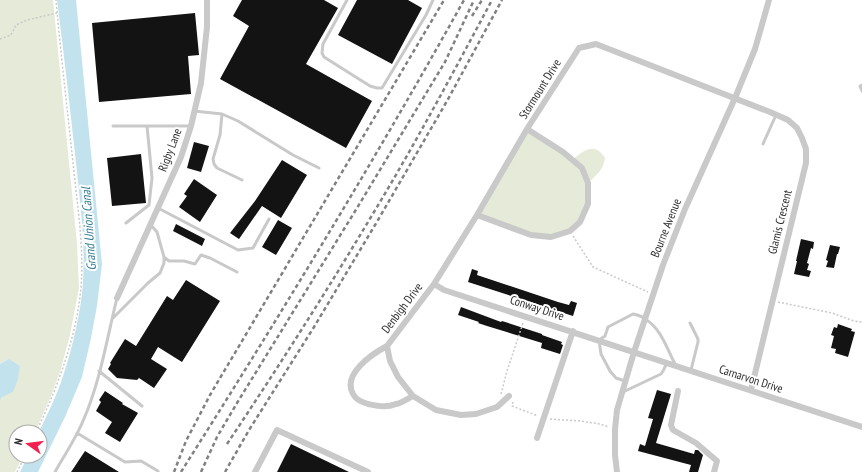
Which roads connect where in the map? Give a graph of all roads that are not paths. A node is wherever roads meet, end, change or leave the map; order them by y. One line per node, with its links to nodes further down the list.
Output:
1 (207, 0): 8 (street, Rigby Lane)
2 (346, 0): 3 (lane)
3 (433, 0)
4 (769, 0): 7 (street, Bourne Avenue)
5 (862, 85): 6 (lane)
6 (862, 91)
7 (735, 98): 10 (street, Glamis Crescent); 14 (street, Stormount Drive); 27 (street, Bourne Avenue)
8 (194, 111): 9 (lane); 13 (street, Rigby Lane)
9 (222, 114): 16 (lane); 17 (lane)
10 (776, 114): 15 (lane); 39 (street, Glamis Crescent)
11 (113, 126): 12 (lane)
12 (147, 126): 13 (lane); 21 (lane)
13 (191, 126): 18 (street, Rigby Lane)
14 (527, 129): 19 (street, Stormount Drive); 19 (street)
15 (763, 144)
16 (319, 168)
17 (242, 180)
18 (158, 208): 20 (lane); 22 (street, Rigby Lane)
19 (477, 215): 25 (street, Stormount Drive)
20 (269, 219)
21 (126, 223)
22 (150, 224): 23 (lane); 26 (street, Rigby Lane)
23 (164, 257): 24 (lane); 28 (lane)
24 (237, 272)
25 (434, 284): 30 (street, Conway Drive); 32 (street, Denbigh Drive)
26 (117, 298): 28 (lane)
27 (645, 318): 31 (lane); 33 (street, Bourne Avenue); 35 (lane)
28 (112, 319): 36 (lane)
29 (690, 323): 37 (lane)
30 (573, 331): 31 (street, Conway Drive); 47 (street)
31 (599, 340): 33 (street, Conway Drive); 38 (lane)
32 (387, 346): 42 (street, Denbigh Drive); 42 (street, Denbigh Drive)
33 (634, 352): 34 (street, Carnarvon Drive); 38 (street, Bourne Avenue)
34 (667, 363): 35 (street, Carnarvon Drive); 41 (lane)
35 (676, 366): 37 (street, Carnarvon Drive)
36 (99, 371): 44 (lane); 46 (lane)
37 (690, 371): 39 (street, Carnarvon Drive)
38 (625, 381): 41 (street, Bourne Avenue)
39 (751, 390): 45 (street, Carnarvon Drive)
40 (678, 391): 53 (street)
41 (622, 392): 52 (street, Bourne Avenue)
42 (412, 396): 43 (street, Denbigh Drive)
43 (509, 396)
44 (142, 406)
45 (862, 427)
46 (76, 434): 48 (lane); 49 (lane)
47 (537, 438)
48 (55, 472)
49 (158, 472)
50 (255, 472): 51 (street)
51 (368, 472)
52 (617, 472)
53 (714, 472)

